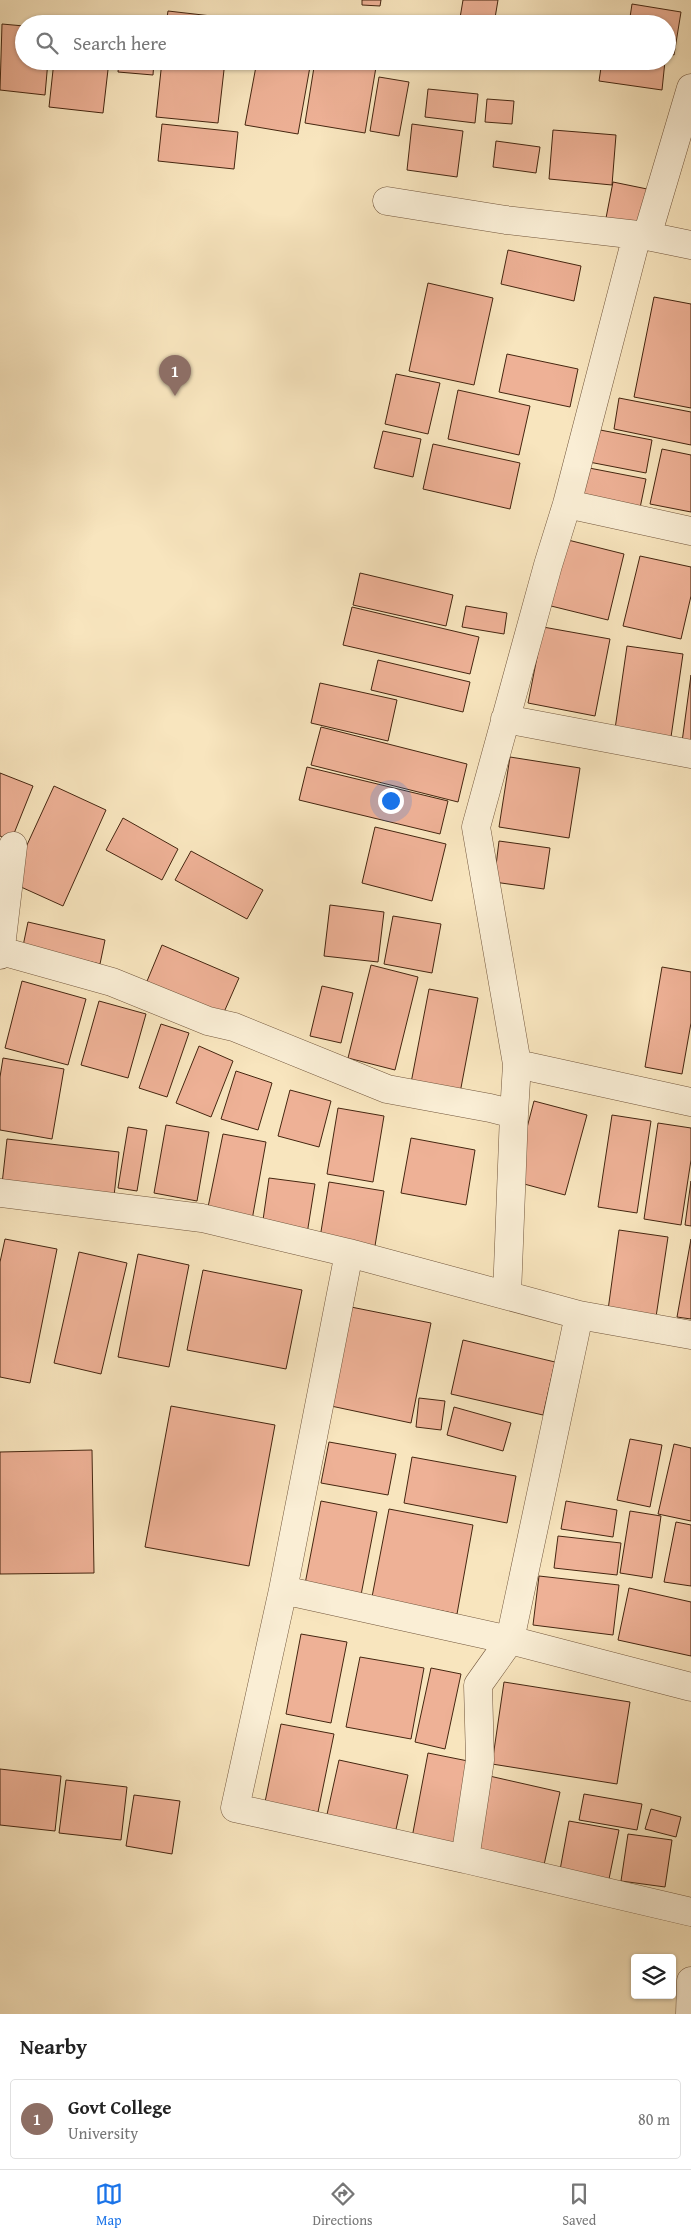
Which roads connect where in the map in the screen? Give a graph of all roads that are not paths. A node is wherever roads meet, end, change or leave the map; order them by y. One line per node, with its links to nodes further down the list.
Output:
1 (691, 88): 3 (street)
2 (387, 201): 3 (street)
3 (642, 235): 4 (street); 5 (street)
4 (691, 245)
5 (568, 504): 6 (street); 7 (street)
6 (691, 531)
7 (506, 719): 8 (street); 12 (street)
8 (691, 754)
9 (13, 846): 10 (street)
10 (0, 951): 11 (street); 14 (street)
11 (0, 955)
12 (517, 1064): 13 (street); 14 (street)
13 (691, 1102)
14 (514, 1114): 17 (street)
15 (0, 1193): 16 (street)
16 (349, 1253): 17 (street); 20 (street)
17 (507, 1295): 18 (street)
18 (579, 1314): 19 (street); 21 (street)
19 (691, 1336)
20 (282, 1590): 21 (street); 23 (street)
21 (510, 1640): 22 (street); 23 (street)
22 (691, 1687)
23 (465, 1858): 24 (street)
24 (691, 1912)
25 (691, 1981): 26 (street)
26 (690, 2014)

